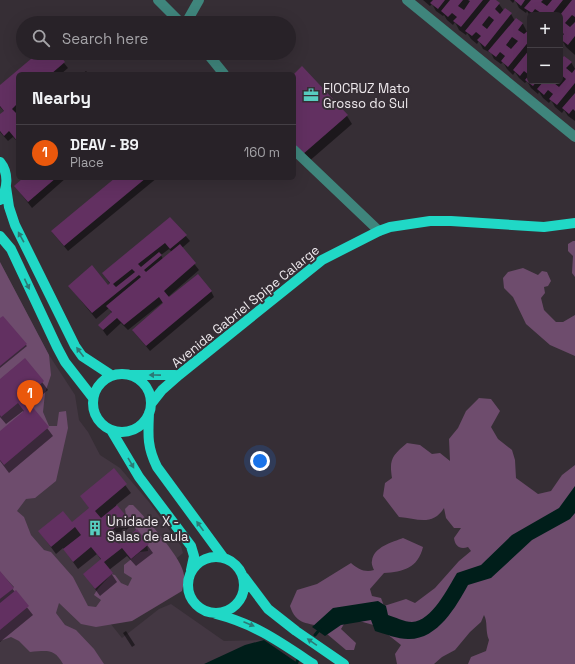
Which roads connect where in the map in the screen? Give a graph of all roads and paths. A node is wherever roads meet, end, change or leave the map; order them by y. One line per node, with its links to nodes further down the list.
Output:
1 (158, 0): 4 (street)
2 (199, 0): 5 (street)
3 (407, 0): 8 (street)
4 (174, 16)
5 (190, 16)
6 (213, 60): 7 (street)
7 (222, 72)
8 (575, 137)
9 (296, 152): 14 (street)
10 (0, 162): 11 (main road)
11 (6, 187): 12 (main road); 17 (main road, one-way to 11)
12 (0, 200)
13 (575, 223): 14 (main road, Avenida Gabriel Spipe Calarge)
14 (379, 230): 18 (main road, Avenida Gabriel Spipe Calarge)
15 (0, 236): 19 (main road, one-way to 19)
16 (130, 375): 17 (main road); 18 (main road, one-way to 16); 20 (main road)
17 (111, 376): 19 (main road)
18 (179, 376): 20 (main road, Avenida Gabriel Spipe Calarge)
19 (93, 398): 21 (main road)
20 (150, 408): 21 (main road); 22 (main road, one-way to 20)
21 (111, 430): 23 (main road, one-way to 23)
22 (223, 557): 23 (main road); 24 (main road)
23 (189, 576): 25 (main road)
24 (243, 576): 25 (main road); 27 (main road, one-way to 24)
25 (212, 613): 26 (main road, one-way to 26)
26 (313, 664)
27 (344, 664)

